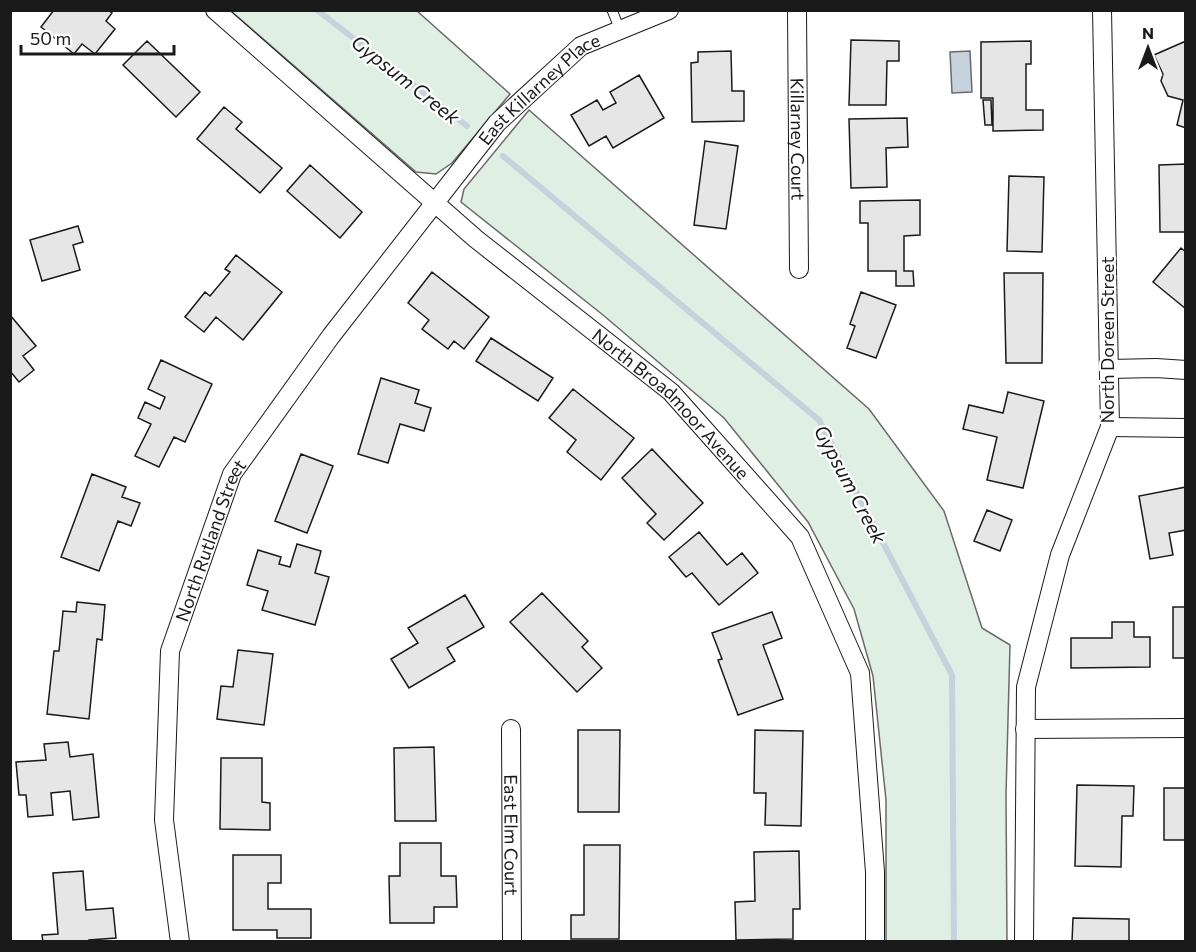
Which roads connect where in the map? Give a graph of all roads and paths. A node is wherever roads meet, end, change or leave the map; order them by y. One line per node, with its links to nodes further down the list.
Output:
1 (215, 10): 7 (street, North Broadmoor Avenue)
2 (612, 10): 6 (lane)
3 (669, 10): 6 (street, East Killarney Place)
4 (796, 10): 8 (street, Killarney Court)
5 (1102, 10): 9 (street, North Doreen Street)
6 (620, 30): 7 (street, East Killarney Place)
7 (436, 204): 16 (street, North Rutland Street); 18 (street, North Broadmoor Avenue)
8 (799, 268)
9 (1109, 369): 10 (street); 11 (street, North Doreen Street)
10 (1185, 370)
11 (1110, 427): 12 (street); 15 (street, North Doreen Street)
12 (1185, 428)
13 (1185, 728): 15 (street)
14 (511, 729): 17 (street, East Elm Court)
15 (1025, 729): 19 (street)
16 (180, 942)
17 (512, 942)
18 (875, 942)
19 (1024, 942)

